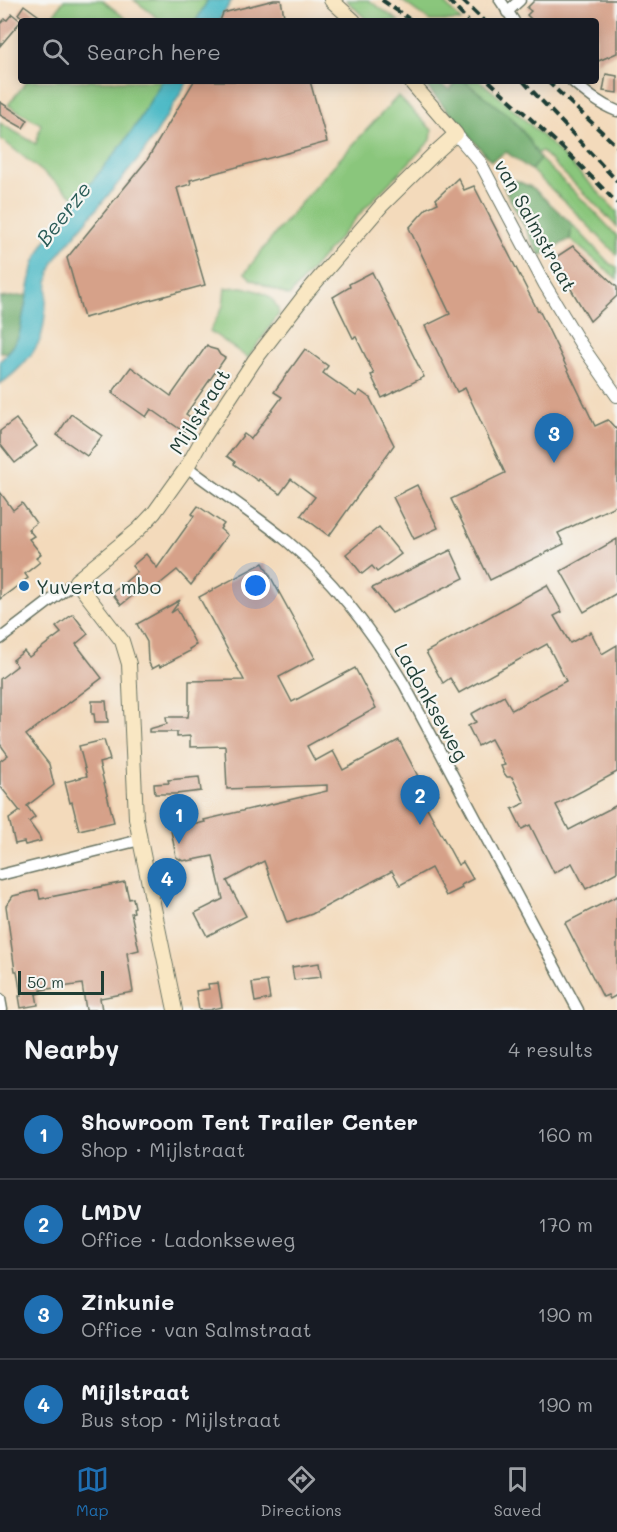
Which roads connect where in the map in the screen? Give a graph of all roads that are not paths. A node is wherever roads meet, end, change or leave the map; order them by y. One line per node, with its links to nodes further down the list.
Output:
1 (330, 0): 5 (main road)
2 (500, 0): 4 (street)
3 (520, 0): 4 (street)
4 (510, 17)
5 (351, 18)
6 (413, 84): 9 (main road, van Salmstraat)
7 (576, 84): 8 (street)
8 (617, 111)
9 (456, 134): 10 (street, van Salmstraat); 11 (main road, Mijlstraat)
10 (617, 396)
11 (187, 467): 12 (main road, Mijlstraat); 19 (street, Ladonkseweg)
12 (76, 581): 13 (street); 14 (main road)
13 (0, 639)
14 (140, 840): 15 (street); 18 (main road)
15 (0, 875)
16 (0, 999): 17 (street)
17 (2, 1010)
18 (175, 1010)
19 (578, 1010)

